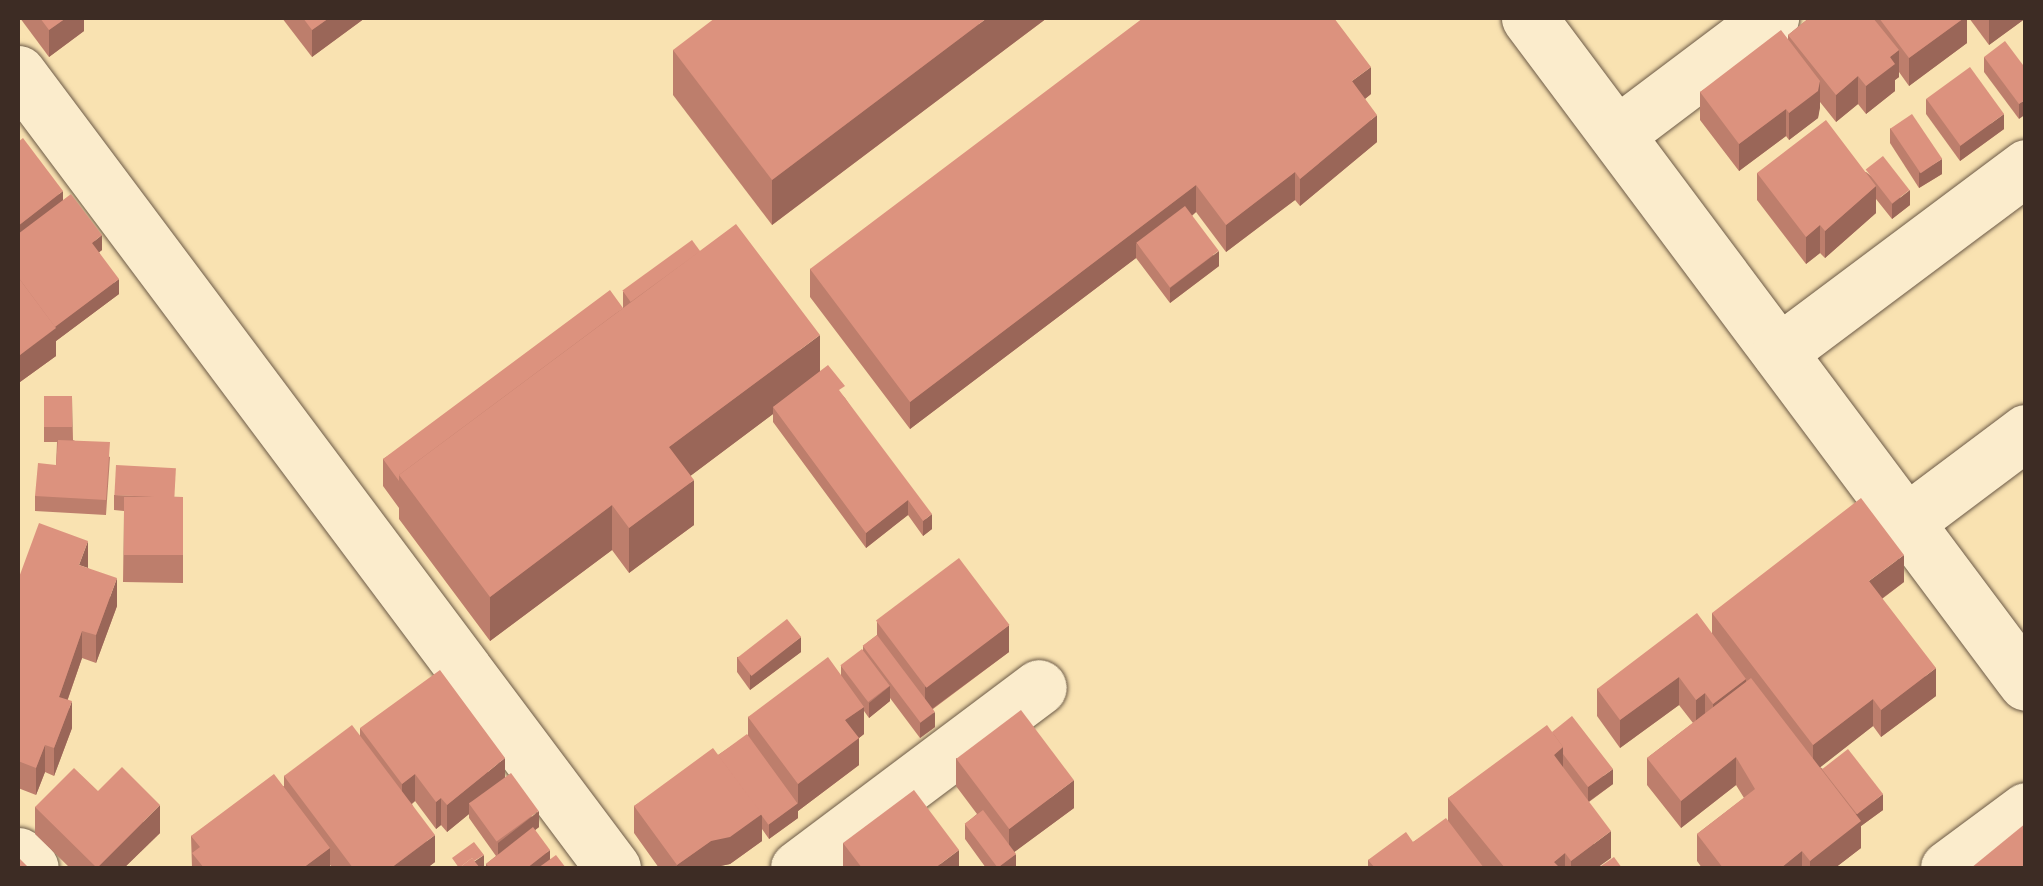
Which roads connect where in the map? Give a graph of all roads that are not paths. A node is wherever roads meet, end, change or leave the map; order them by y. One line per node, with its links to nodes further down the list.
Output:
1 (1529, 18): 4 (street)
2 (1770, 18): 4 (street)
3 (18, 73): 14 (street)
4 (1617, 134): 6 (street)
5 (2026, 167): 6 (street)
6 (1779, 352): 8 (street)
7 (2026, 432): 8 (street)
8 (1906, 522): 9 (street)
9 (2026, 683)
10 (1039, 687): 15 (street)
11 (2026, 810): 16 (street)
12 (18, 855): 13 (street)
13 (31, 868)
14 (613, 868)
15 (798, 868)
16 (1948, 868)

